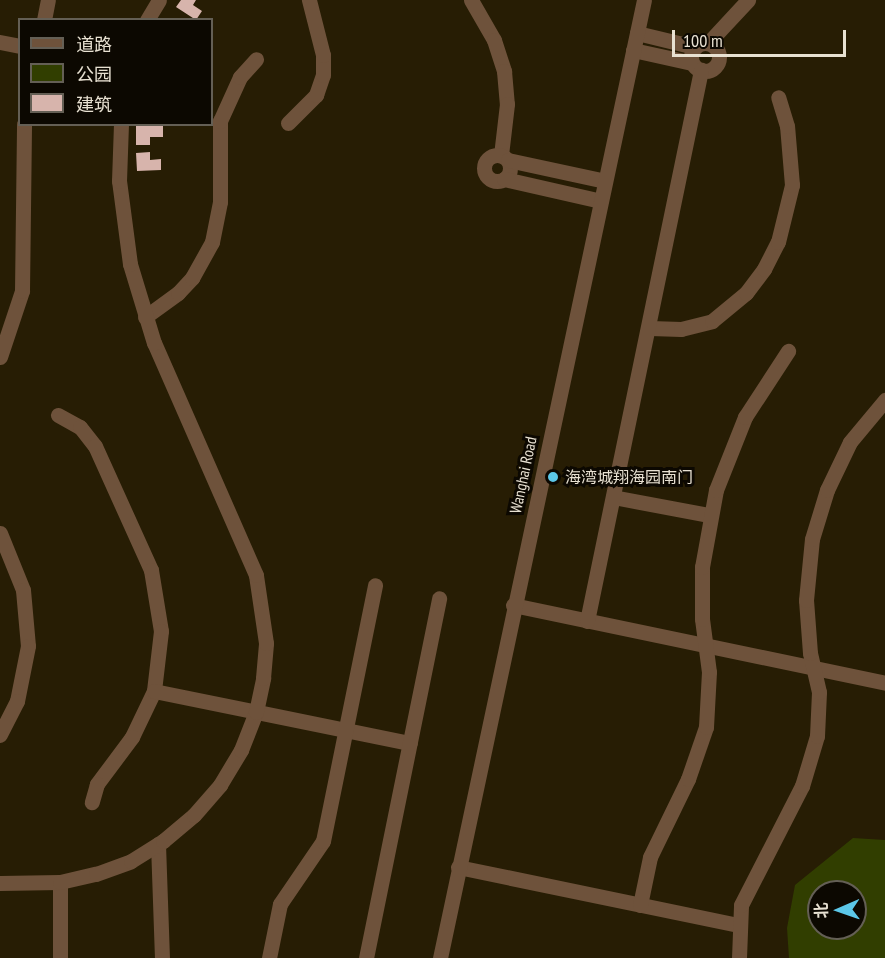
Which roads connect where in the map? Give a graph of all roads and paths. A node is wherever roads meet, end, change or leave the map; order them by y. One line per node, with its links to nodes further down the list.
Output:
1 (48, 0): 7 (street)
2 (159, 0): 8 (street)
3 (309, 0): 17 (street)
4 (471, 0): 20 (street)
5 (644, 0): 9 (street, Wanghai Road)
6 (748, 0): 11 (street)
7 (44, 18)
8 (148, 18)
9 (637, 33): 11 (street); 13 (street, Wanghai Road)
10 (0, 42): 12 (street)
11 (701, 45): 15 (street); 15 (street)
12 (18, 46)
13 (633, 50): 15 (street); 22 (street, Wanghai Road)
14 (256, 59): 24 (street)
15 (697, 66): 25 (street)
16 (778, 97): 25 (street)
17 (288, 123)
18 (24, 126): 27 (street)
19 (121, 126): 24 (street)
20 (505, 158): 21 (street); 21 (street); 22 (street)
21 (504, 179): 23 (street)
22 (605, 181): 23 (street, Wanghai Road)
23 (601, 201): 35 (street, Wanghai Road)
24 (145, 317): 41 (street)
25 (650, 328): 30 (street)
26 (788, 351): 31 (street)
27 (0, 357)
28 (885, 400): 38 (street)
29 (58, 415): 40 (street)
30 (613, 497): 31 (street); 36 (street)
31 (709, 515): 37 (street)
32 (0, 533): 43 (street)
33 (375, 585): 42 (street)
34 (439, 598): 44 (street)
35 (513, 605): 36 (street); 47 (street, Wanghai Road)
36 (587, 621): 37 (street)
37 (705, 645): 38 (street); 50 (street)
38 (815, 668): 39 (street); 51 (street)
39 (885, 683)
40 (154, 692): 41 (street); 45 (street)
41 (256, 712): 42 (street); 46 (street)
42 (346, 730): 44 (street); 54 (street)
43 (0, 735)
44 (410, 743): 55 (street)
45 (92, 802)
46 (158, 844): 48 (street); 53 (street)
47 (458, 867): 50 (street); 56 (street, Wanghai Road)
48 (60, 882): 49 (street); 52 (street)
49 (0, 883)
50 (640, 905): 51 (street)
51 (738, 925): 57 (street)
52 (60, 958)
53 (162, 958)
54 (269, 958)
55 (366, 958)
56 (440, 958)
57 (739, 958)

